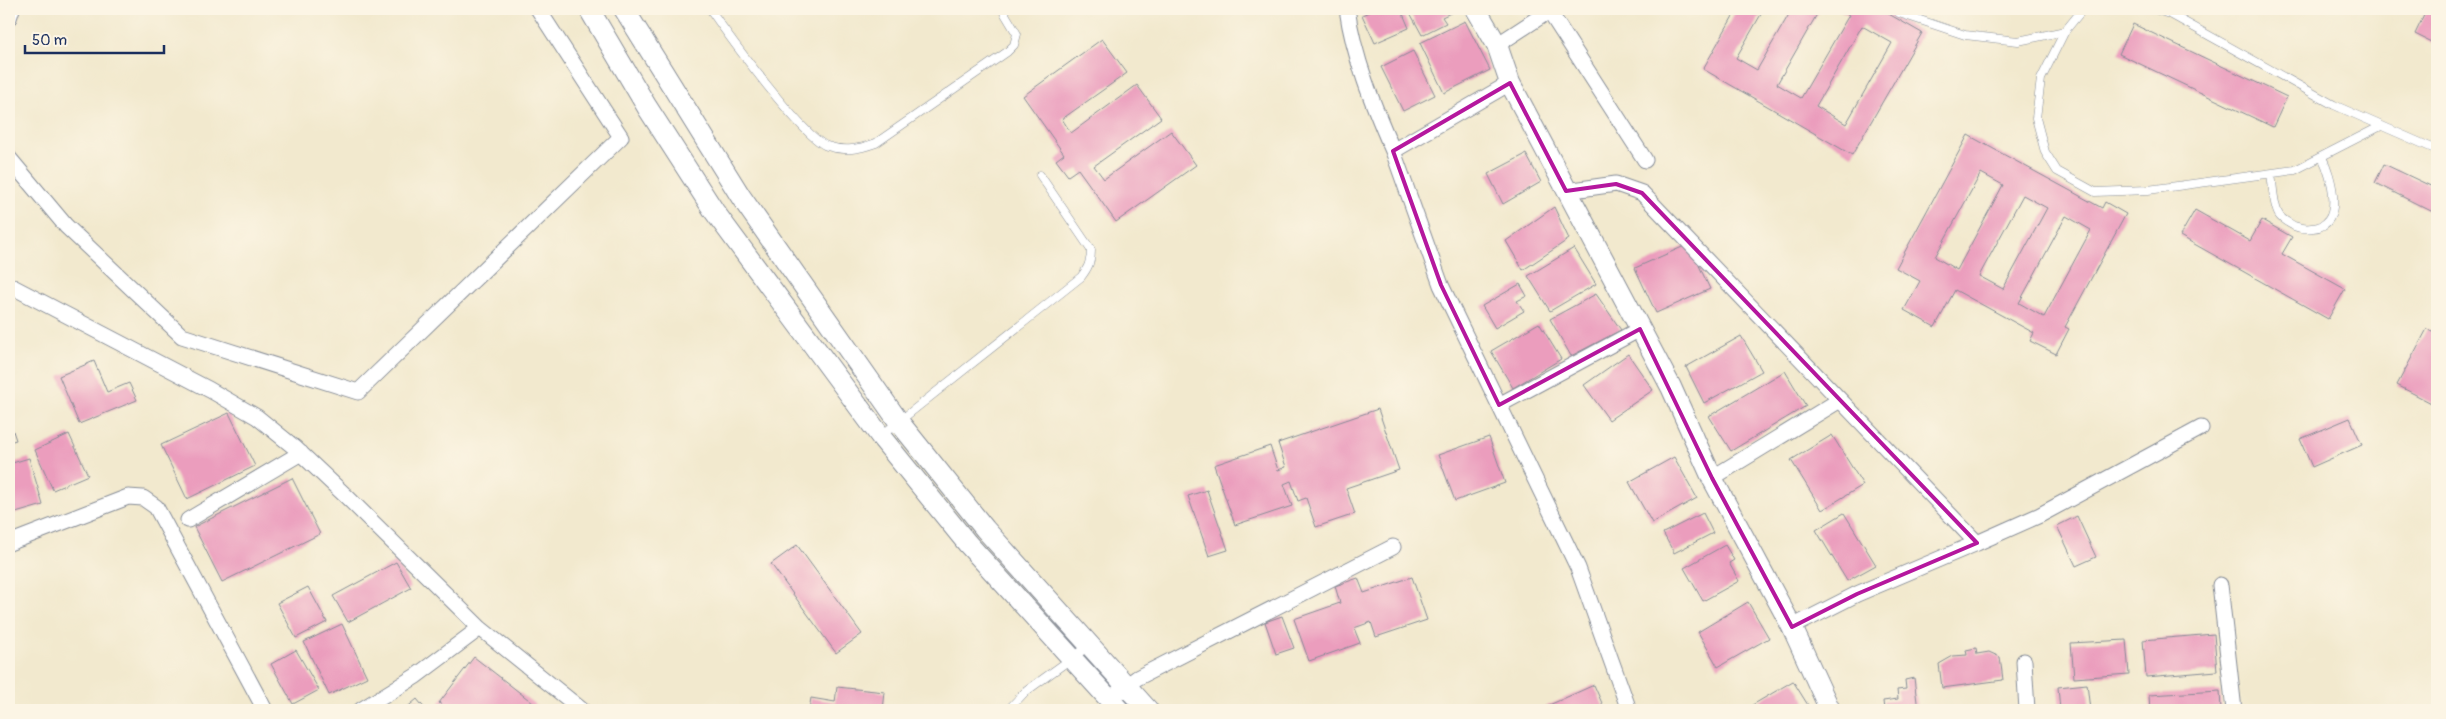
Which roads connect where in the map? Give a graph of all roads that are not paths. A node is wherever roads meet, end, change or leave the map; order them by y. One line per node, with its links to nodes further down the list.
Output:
1 (12, 9): 14 (street)
2 (538, 9): 22 (street)
3 (589, 9): 33 (street)
4 (624, 9): 31 (street)
5 (710, 9): 6 (lane)
6 (1002, 9)
7 (1347, 9): 20 (street)
8 (1476, 9): 16 (street)
9 (2083, 9): 15 (lane)
10 (2155, 9): 12 (lane)
11 (1550, 10): 16 (street); 23 (street)
12 (2174, 12): 18 (lane)
13 (1899, 13): 15 (lane)
14 (9, 18)
15 (2065, 31): 24 (lane)
16 (1497, 45): 17 (street)
17 (1510, 83): 20 (street); 26 (street)
18 (2381, 126): 19 (lane); 21 (lane)
19 (2437, 150)
20 (1393, 151): 30 (street)
21 (2322, 156): 24 (lane); 24 (lane)
22 (9, 158)
23 (1645, 160)
24 (2270, 174)
25 (1040, 175): 31 (lane)
26 (1566, 191): 28 (street); 29 (street)
27 (9, 285): 34 (street)
28 (1640, 329): 30 (street); 35 (street)
29 (1840, 400): 35 (street); 38 (street)
30 (1498, 405): 53 (street)
31 (899, 422): 33 (lane); 43 (street)
32 (2201, 428): 38 (street)
33 (881, 436): 44 (street)
34 (301, 454): 36 (street); 41 (street)
35 (1712, 478): 42 (street)
36 (188, 520)
37 (9, 543): 48 (street)
38 (1977, 543): 42 (street)
39 (1392, 547): 46 (street)
40 (2220, 585): 56 (street)
41 (480, 628): 49 (street); 50 (street)
42 (1792, 628): 54 (street)
43 (1090, 644): 44 (lane); 46 (street)
44 (1070, 659): 47 (street); 51 (lane)
45 (2024, 661): 55 (street)
46 (1125, 686): 47 (street); 52 (street)
47 (1114, 705)
48 (265, 710)
49 (361, 710)
50 (582, 710)
51 (1008, 710)
52 (1148, 710)
53 (1629, 710)
54 (1830, 710)
55 (2028, 710)
56 (2234, 710)

